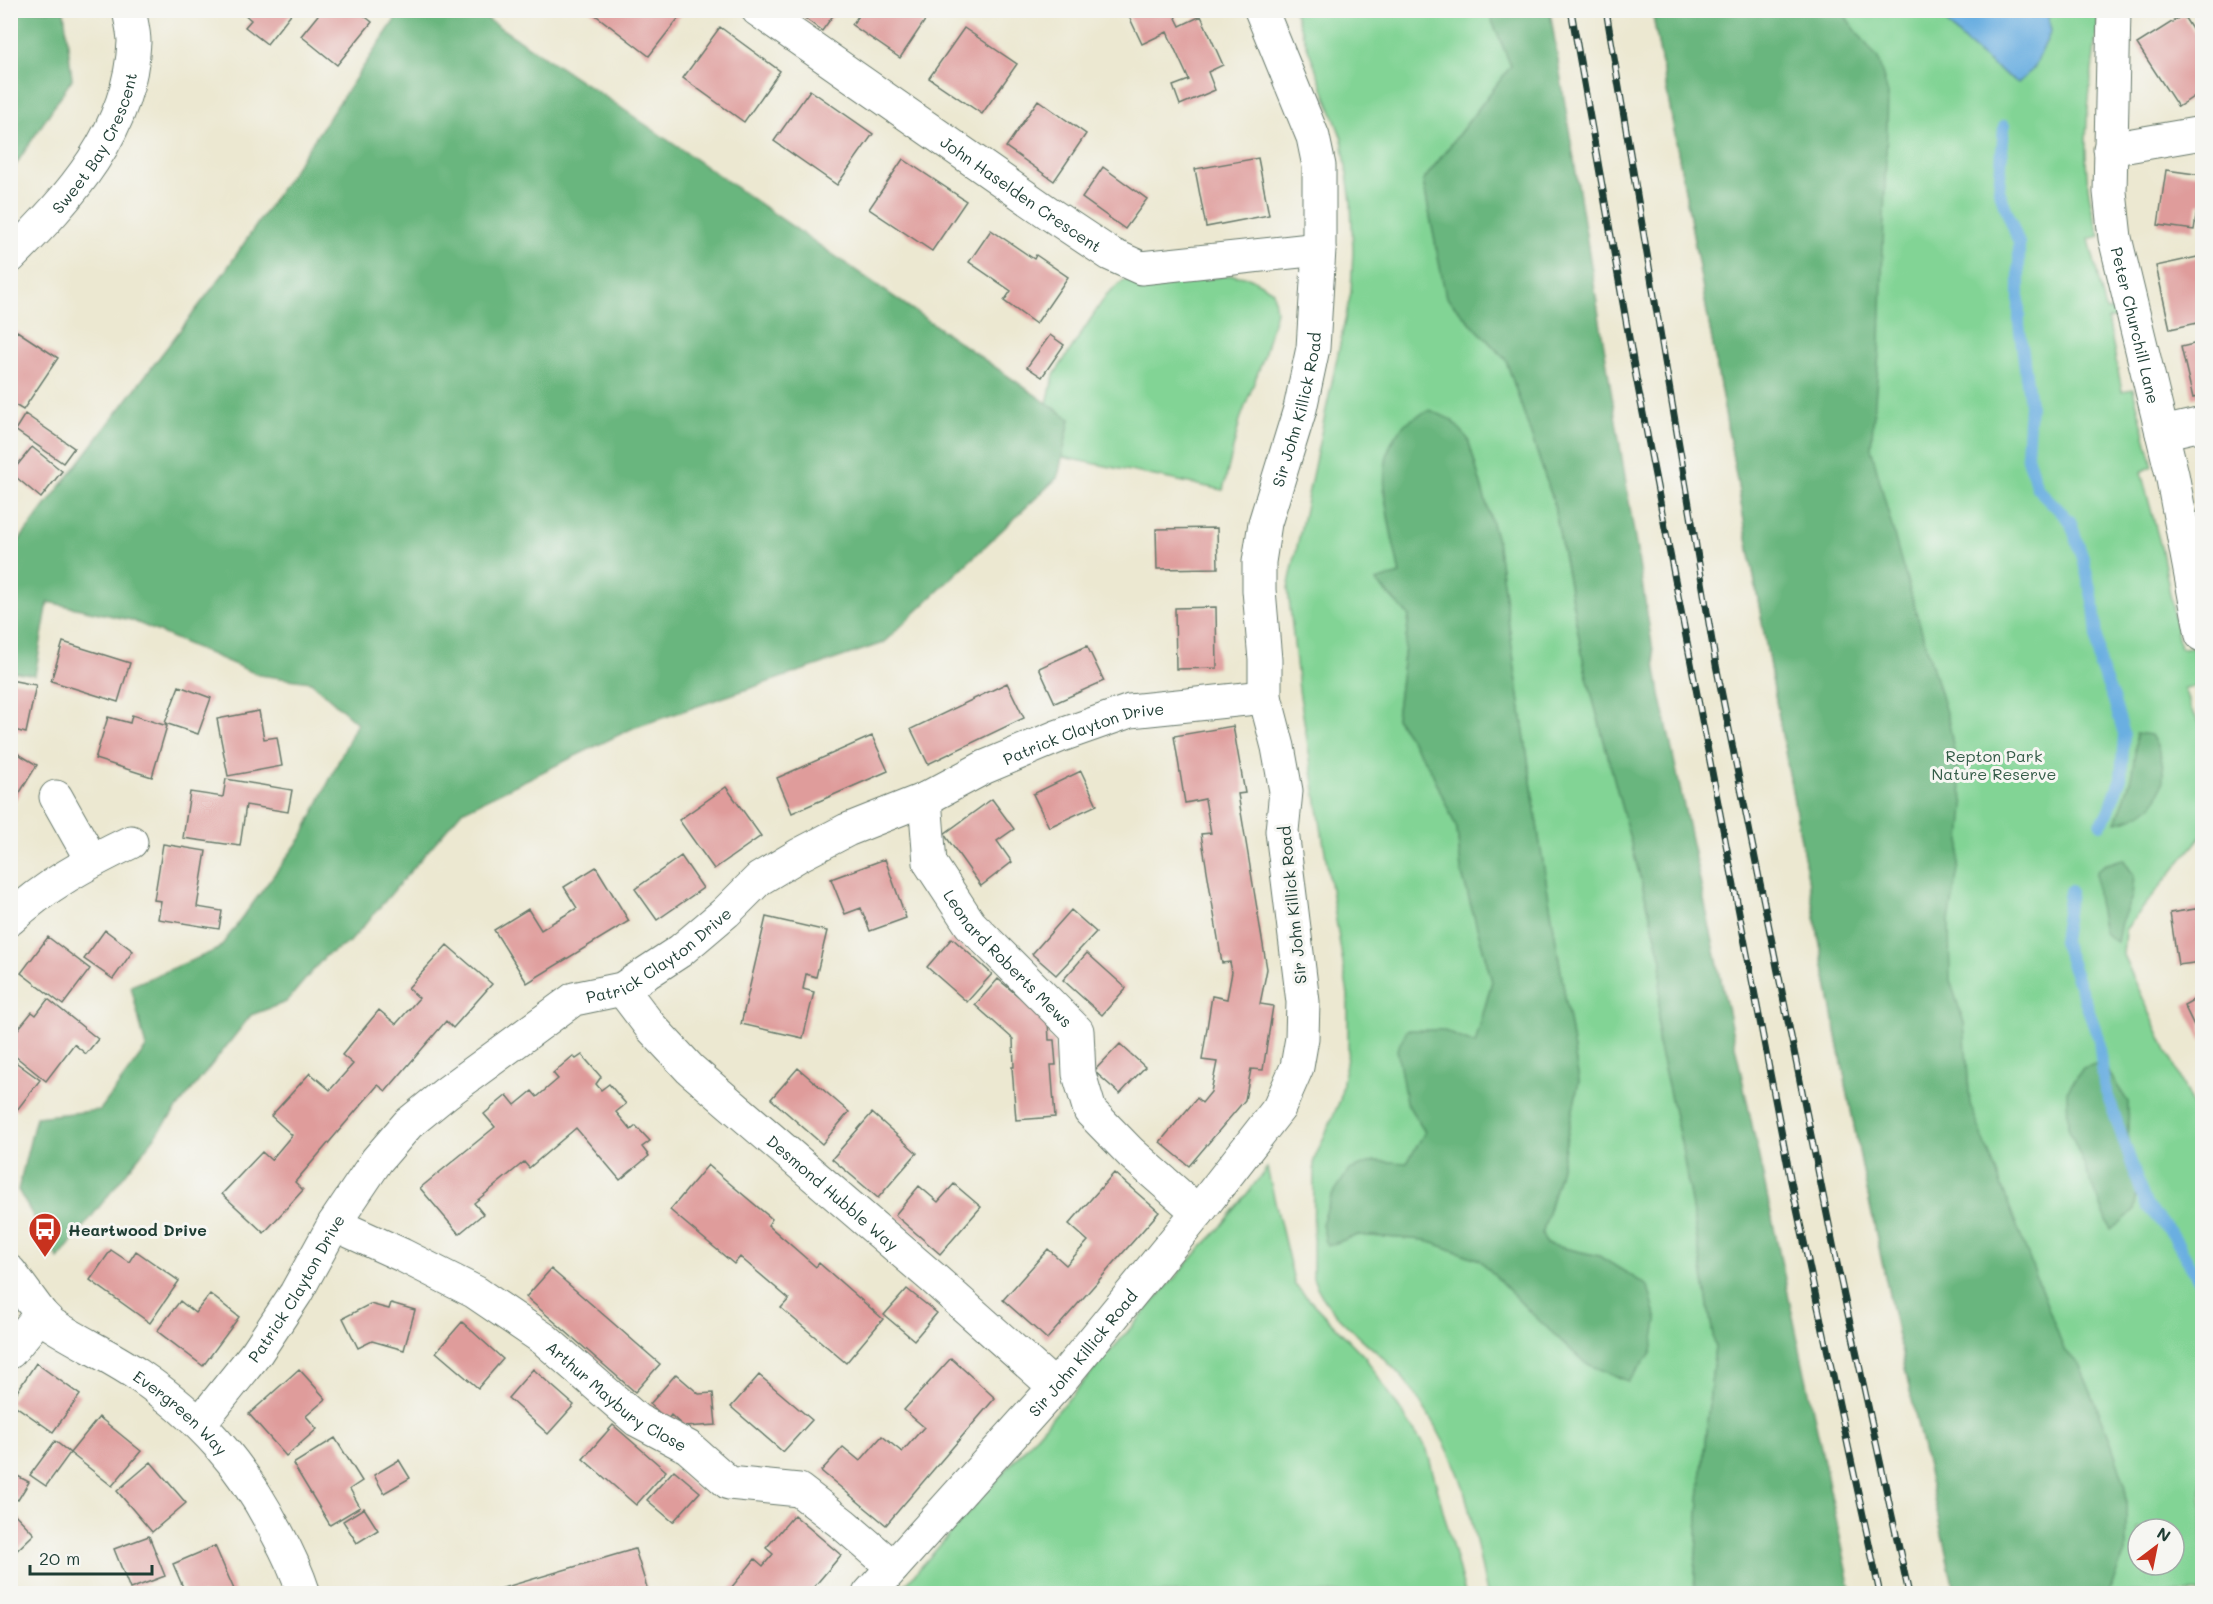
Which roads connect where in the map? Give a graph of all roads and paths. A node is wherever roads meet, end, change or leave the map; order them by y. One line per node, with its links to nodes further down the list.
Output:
1 (129, 10): 8 (street, Sweet Bay Crescent)
2 (758, 10): 7 (street, John Haselden Crescent)
3 (1261, 10): 7 (street, Sir John Killick Road)
4 (2114, 10): 6 (street, Peter Churchill Lane)
5 (2202, 133): 6 (street)
6 (2110, 148): 10 (street, Peter Churchill Lane)
7 (1319, 249): 12 (street, Sir John Killick Road)
8 (10, 257)
9 (2202, 424): 10 (street)
10 (2162, 433): 11 (street, Peter Churchill Lane)
11 (2202, 635)
12 (1265, 697): 14 (street, Patrick Clayton Drive); 19 (street, Sir John Killick Road)
13 (56, 797): 16 (street)
14 (924, 799): 18 (street, Patrick Clayton Drive); 19 (street, Leonard Roberts Mews)
15 (131, 842): 16 (street)
16 (92, 861): 17 (street)
17 (10, 919)
18 (622, 989): 20 (street, Patrick Clayton Drive); 24 (street, Desmond Hubble Way)
19 (1198, 1212): 24 (street, Sir John Killick Road)
20 (334, 1224): 25 (street, Patrick Clayton Drive); 26 (street, Arthur Maybury Close)
21 (10, 1272): 22 (street, Evergreen Way)
22 (41, 1314): 23 (street); 25 (street, Evergreen Way)
23 (10, 1352)
24 (1055, 1387): 26 (street, Sir John Killick Road)
25 (200, 1423): 27 (street, Evergreen Way)
26 (893, 1567): 28 (street, Sir John Killick Road)
27 (304, 1593)
28 (869, 1593)

